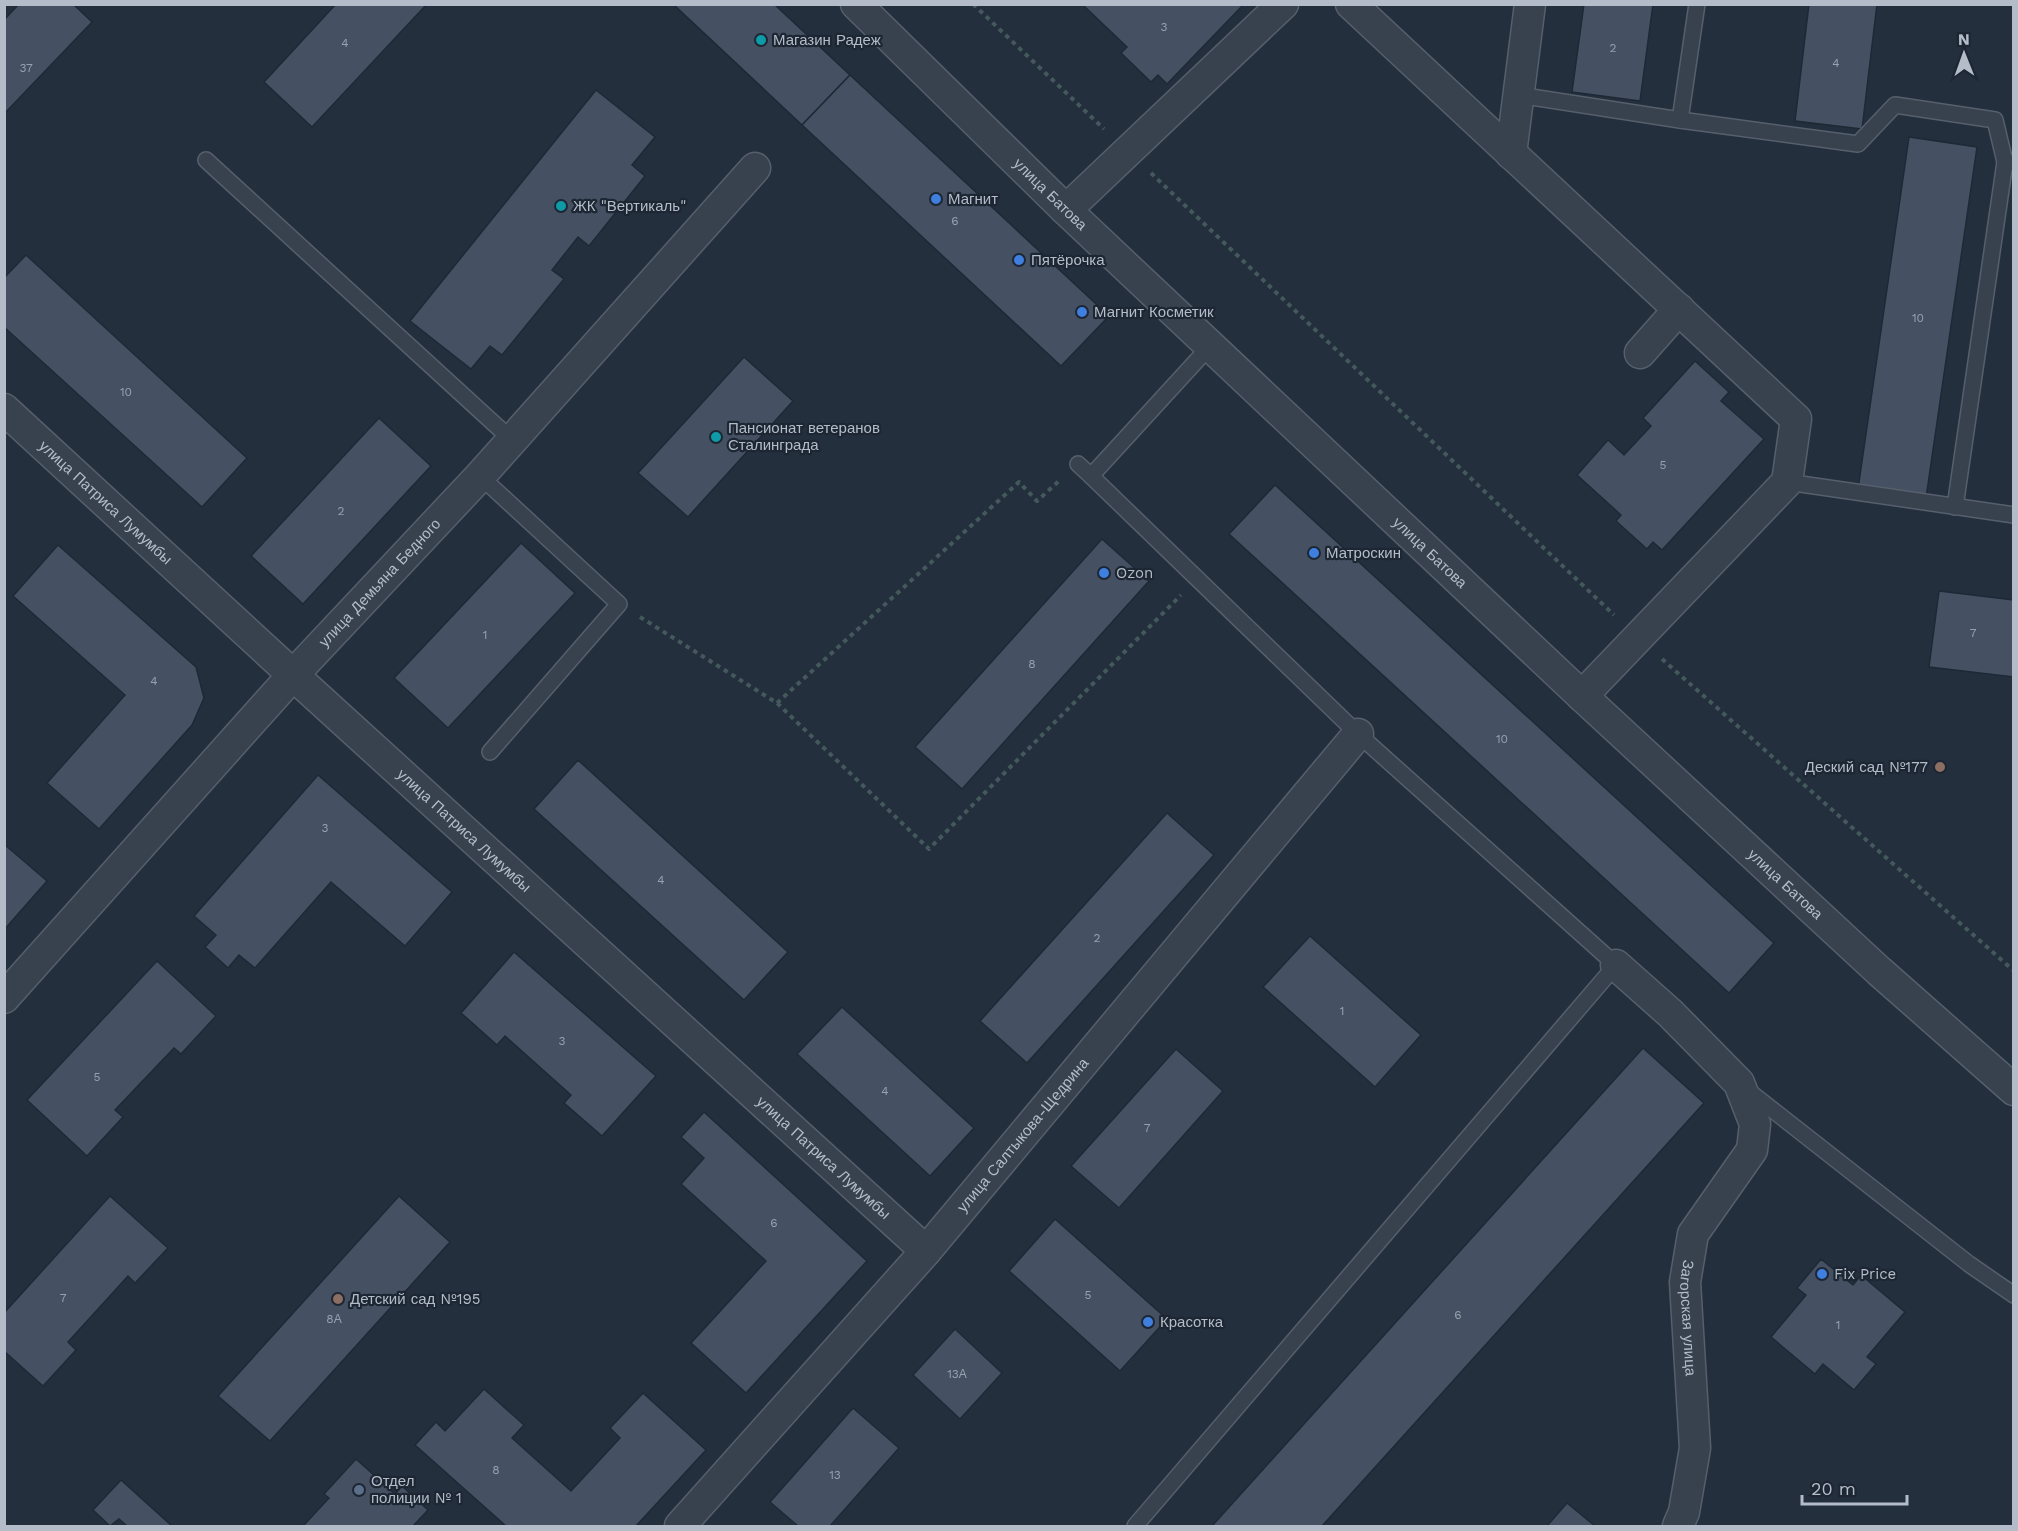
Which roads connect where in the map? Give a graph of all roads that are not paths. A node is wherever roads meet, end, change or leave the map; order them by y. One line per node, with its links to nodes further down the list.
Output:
1 (856, 4): 12 (street, улица Батова)
2 (1283, 4): 12 (street)
3 (1351, 4): 8 (street)
4 (1530, 4): 6 (street)
5 (1697, 4): 7 (lane)
6 (1518, 95): 7 (lane); 8 (street)
7 (1680, 120): 10 (lane)
8 (1511, 154): 13 (street)
9 (206, 160): 17 (lane)
10 (2009, 163): 22 (lane)
11 (755, 168): 17 (street, улица Демьяна Бедного)
12 (1066, 210): 14 (street, улица Батова)
13 (1679, 309): 15 (street); 21 (street)
14 (1211, 345): 20 (lane); 25 (street, улица Батова)
15 (1640, 352)
16 (4, 409): 24 (street, улица Патриса Лумумбы)
17 (512, 440): 19 (street, улица Демьяна Бедного)
18 (1078, 464): 20 (lane)
19 (480, 476): 24 (street, улица Демьяна Бедного); 27 (lane)
20 (1091, 476): 26 (lane)
21 (1787, 482): 22 (lane); 25 (street)
22 (1955, 507): 23 (lane)
23 (2013, 515)
24 (293, 675): 29 (street, улица Демьяна Бедного); 32 (street, улица Патриса Лумумбы)
25 (1582, 696): 31 (street, улица Батова)
26 (1358, 734): 28 (lane); 32 (street, улица Салтыкова-Щедрина)
27 (490, 752)
28 (1616, 965): 30 (street, Загорская улица); 35 (lane)
29 (4, 998)
30 (1739, 1083): 33 (lane); 36 (street, Загорская улица)
31 (2013, 1090)
32 (926, 1251): 34 (street, улица Салтыкова-Щедрина)
33 (2013, 1295)
34 (680, 1527)
35 (1135, 1527)
36 (1678, 1527)

